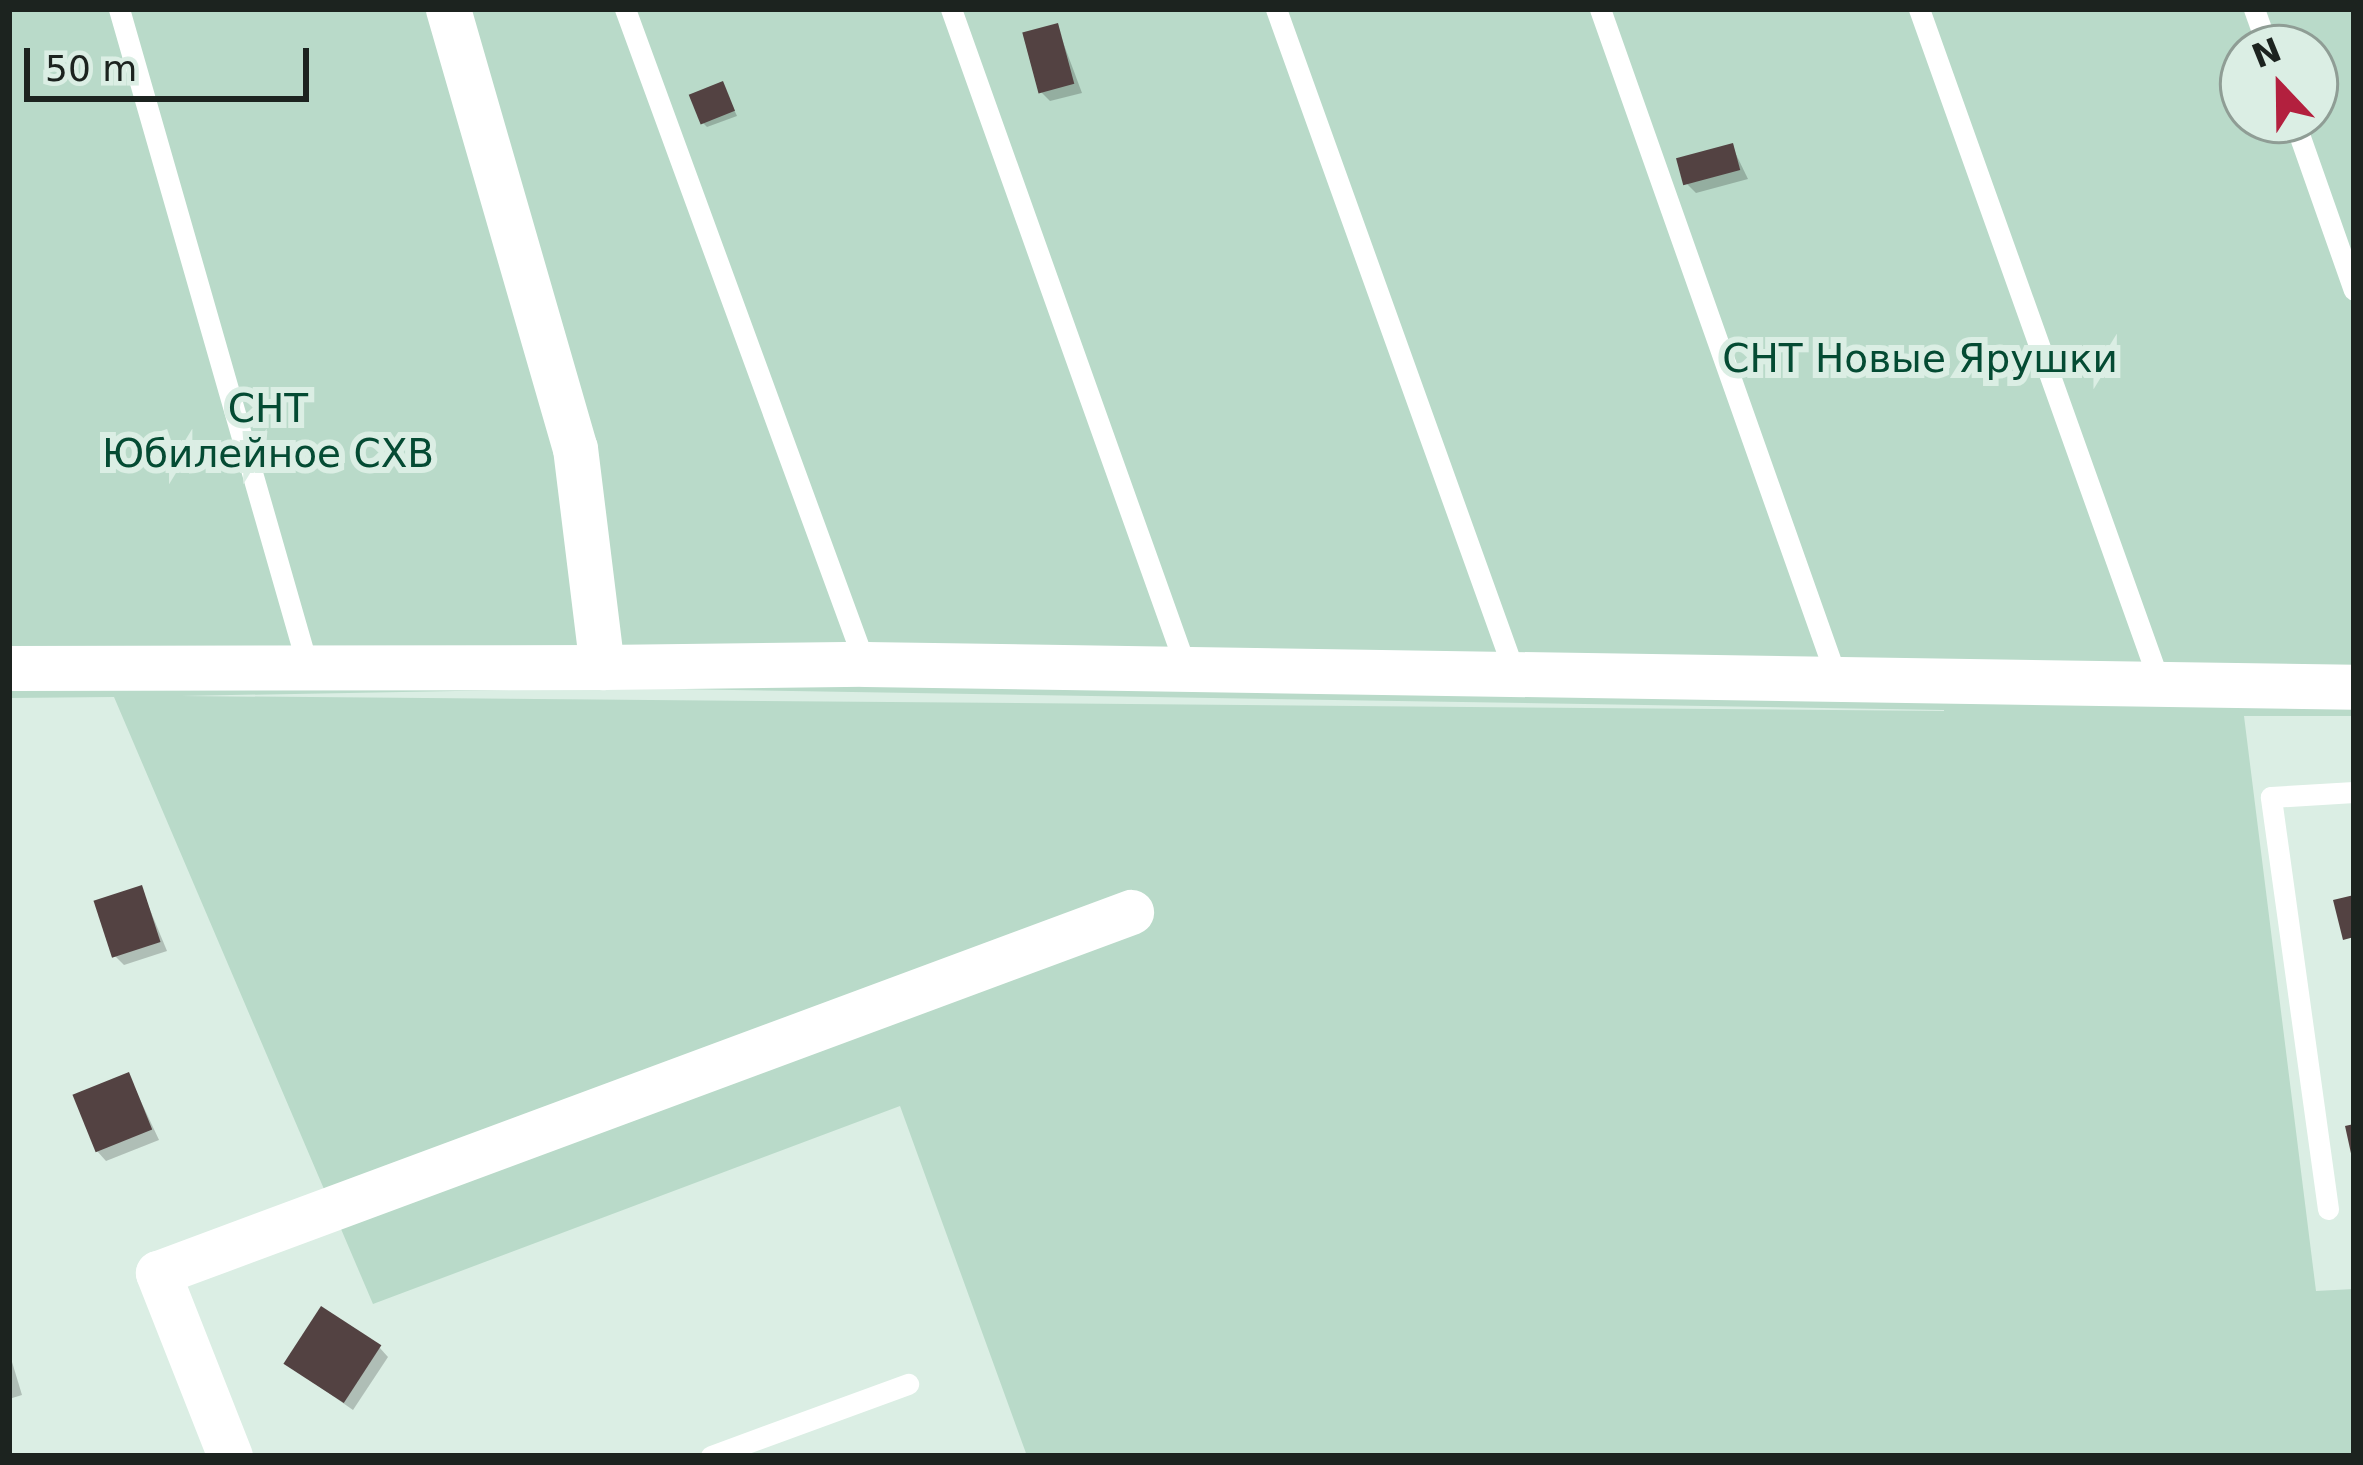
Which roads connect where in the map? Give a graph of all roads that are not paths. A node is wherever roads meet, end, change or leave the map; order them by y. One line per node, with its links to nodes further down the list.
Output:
1 (119, 9): 10 (lane)
2 (448, 9): 13 (street)
3 (626, 9): 11 (lane)
4 (951, 9): 14 (lane)
5 (1276, 9): 15 (lane)
6 (1600, 9): 16 (lane)
7 (1918, 9): 17 (lane)
8 (2302, 144): 9 (lane)
9 (2354, 290)
10 (308, 664): 12 (street); 13 (street)
11 (865, 664): 13 (street); 14 (street)
12 (9, 668)
13 (602, 668)
14 (1186, 668): 15 (street)
15 (1515, 674): 16 (street)
16 (1837, 679): 17 (street)
17 (2160, 684): 18 (street)
18 (2354, 687)
19 (2354, 791): 21 (lane)
20 (1131, 912): 23 (street)
21 (2328, 1209)
22 (908, 1384): 24 (lane)
23 (230, 1456)
24 (711, 1456)

